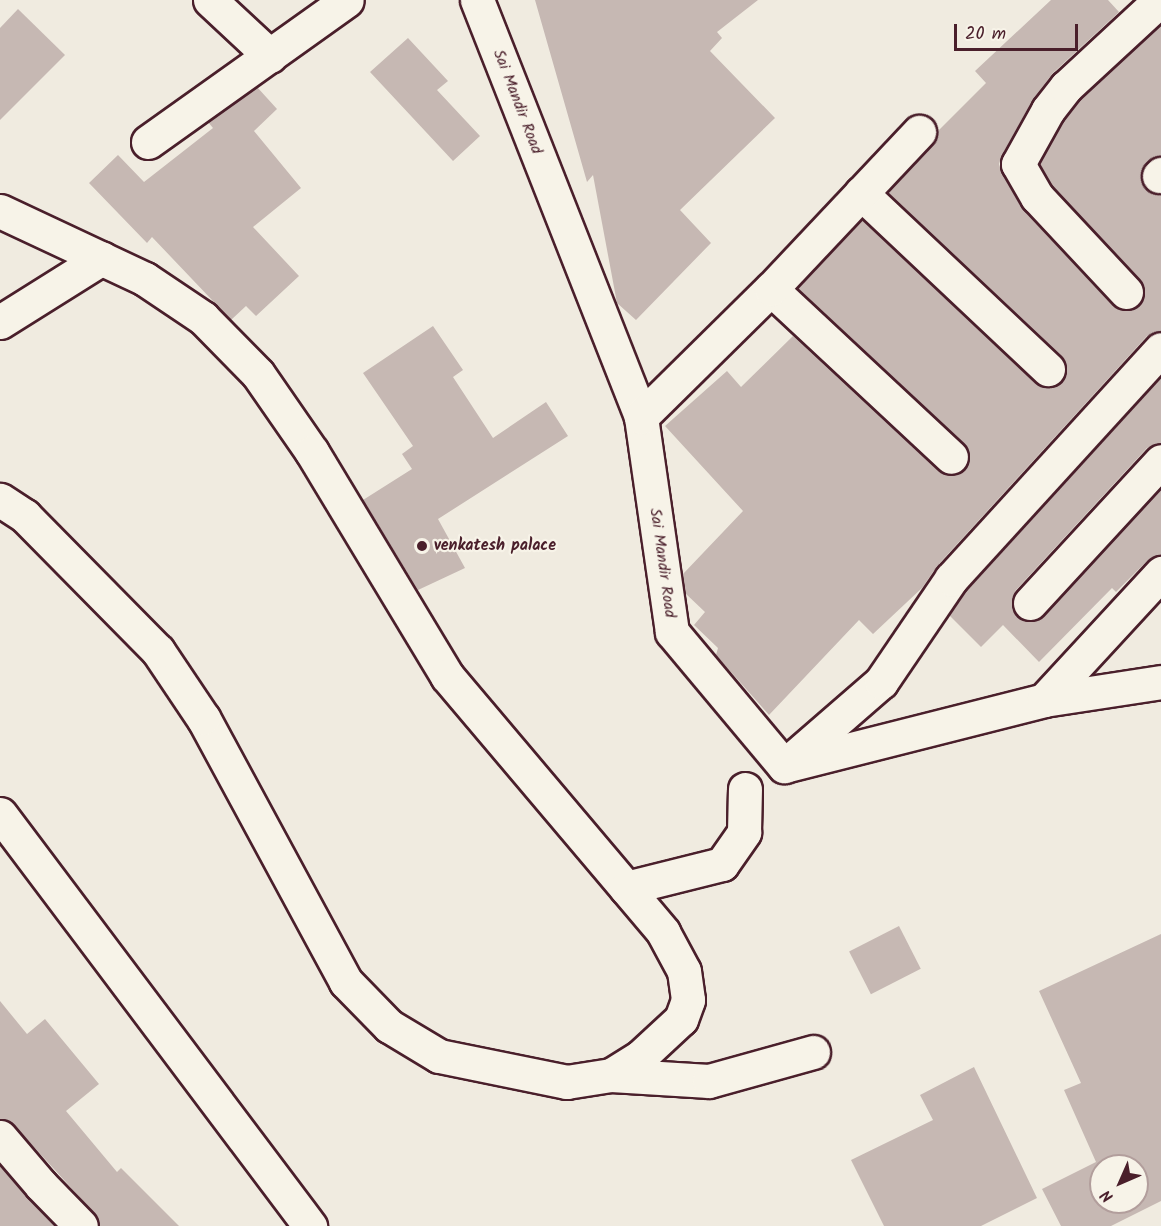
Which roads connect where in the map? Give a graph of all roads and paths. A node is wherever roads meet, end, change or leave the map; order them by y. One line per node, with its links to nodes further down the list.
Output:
1 (210, 0): 5 (street)
2 (348, 0): 5 (street)
3 (1160, 0): 12 (street)
4 (488, 6): 16 (street, Sai Mandir Road)
5 (270, 56): 7 (street)
6 (919, 132): 8 (street)
7 (148, 142)
8 (861, 193): 11 (street); 15 (street)
9 (0, 211): 10 (street)
10 (102, 258): 13 (street); 27 (street)
11 (771, 288): 16 (street); 17 (street)
12 (1126, 292)
13 (0, 322)
14 (1161, 349): 24 (street)
15 (1048, 369)
16 (641, 417): 24 (street, Sai Mandir Road)
17 (951, 458)
18 (1161, 460): 21 (street)
19 (0, 500): 29 (street)
20 (1161, 573): 23 (street)
21 (1030, 603)
22 (1161, 681): 23 (street)
23 (1044, 700): 24 (street)
24 (784, 766)
25 (746, 789): 27 (street)
26 (0, 814): 32 (street)
27 (626, 888): 29 (street)
28 (813, 1052): 29 (street)
29 (611, 1075)
30 (0, 1137): 31 (street)
31 (81, 1226)
32 (310, 1226)

